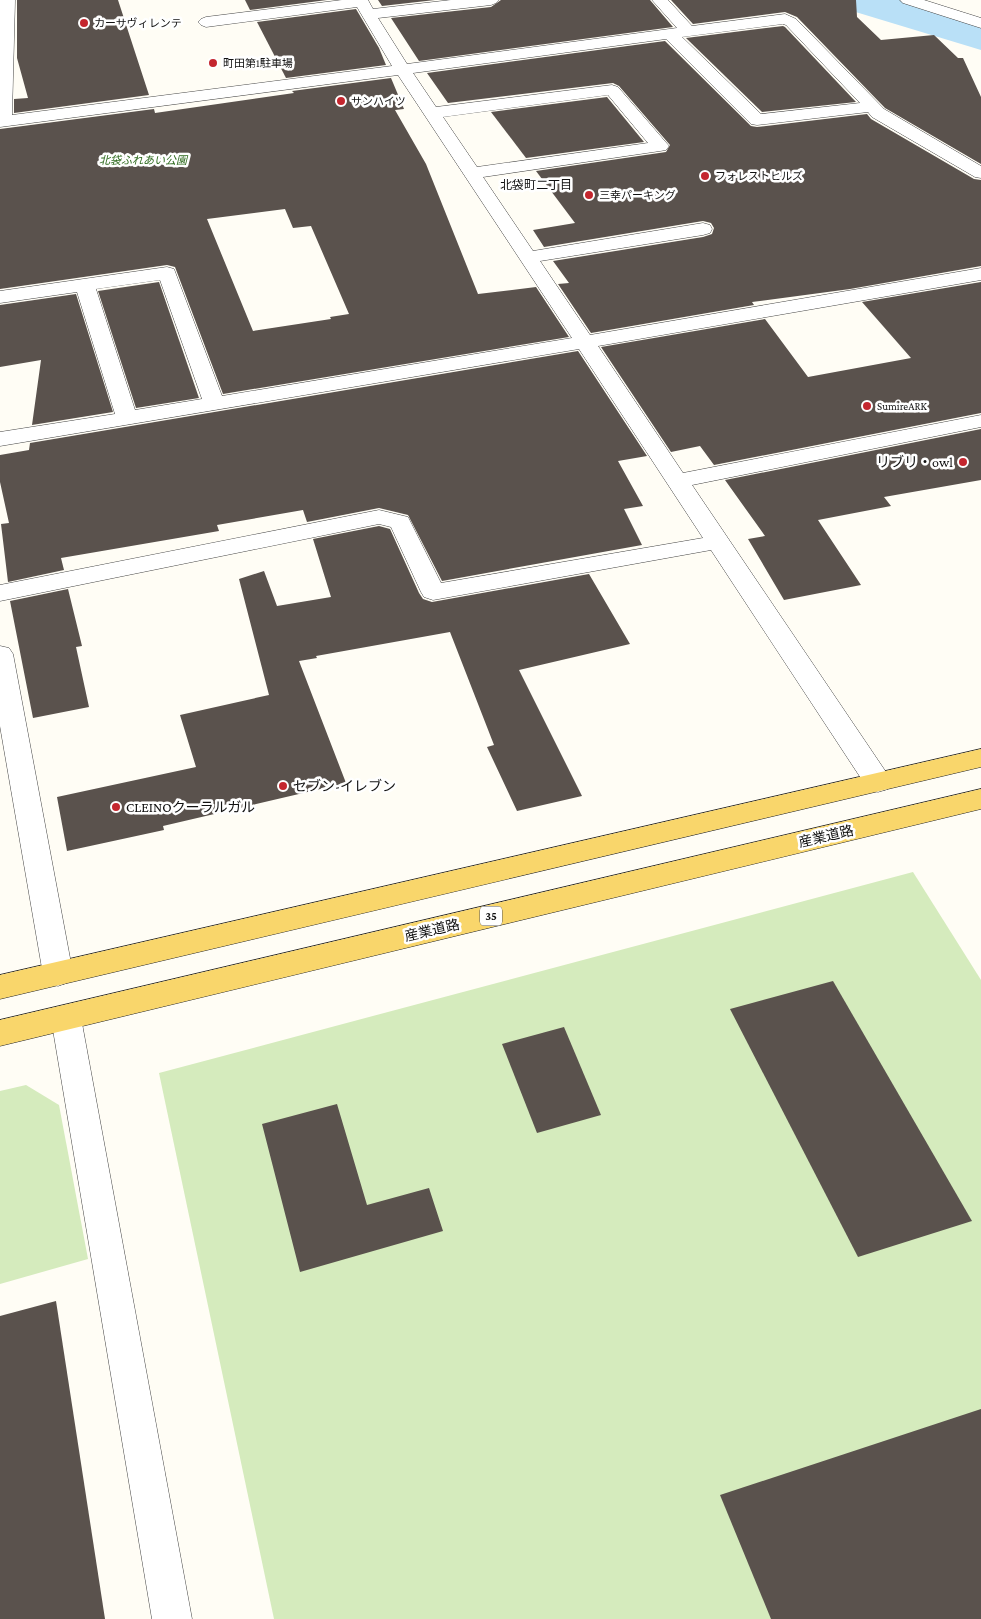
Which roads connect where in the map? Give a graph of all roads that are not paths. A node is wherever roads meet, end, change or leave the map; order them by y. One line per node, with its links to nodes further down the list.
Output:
1 (6, 0): 13 (street)
2 (491, 0): 5 (street)
3 (660, 0): 8 (street)
4 (908, 0): 7 (street)
5 (364, 5): 6 (street); 10 (street)
6 (206, 22)
7 (981, 23)
8 (688, 32): 9 (street); 11 (street)
9 (670, 34): 10 (street); 11 (street)
10 (403, 70): 12 (street); 13 (street)
11 (872, 106): 15 (street)
12 (432, 113): 14 (street); 14 (street)
13 (1, 122)
14 (473, 173): 17 (street)
15 (981, 174)
16 (703, 229): 17 (street)
17 (529, 257): 21 (street)
18 (981, 274): 21 (street)
19 (85, 285): 20 (street); 22 (street); 23 (street)
20 (0, 298)
21 (586, 342): 22 (street); 26 (street)
22 (214, 404): 23 (street)
23 (127, 418): 25 (street)
24 (981, 420): 26 (street)
25 (0, 439)
26 (678, 480): 27 (street)
27 (719, 542): 28 (street); 31 (street)
28 (0, 593)
29 (0, 654): 33 (street)
30 (981, 758): 31 (main road)
31 (878, 782): 33 (main road)
32 (981, 799): 35 (main road, 産業道路 / 35)
33 (58, 974): 34 (main road)
34 (0, 987)
35 (66, 1018): 36 (main road, 産業道路 / 35); 37 (street)
36 (0, 1033)
37 (172, 1619)

